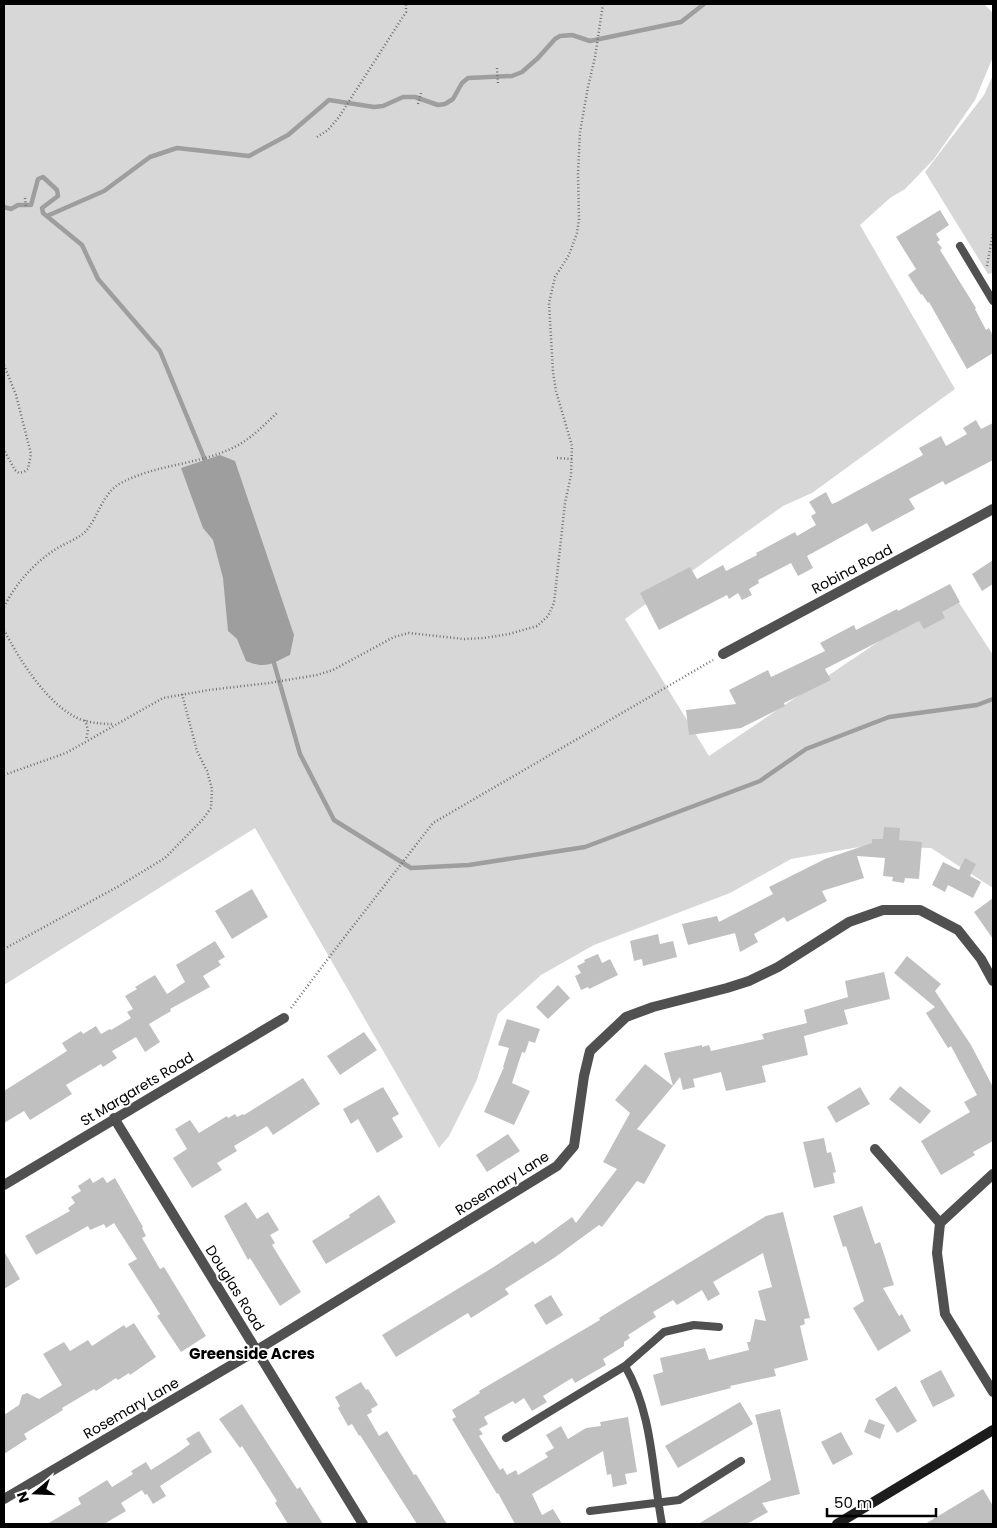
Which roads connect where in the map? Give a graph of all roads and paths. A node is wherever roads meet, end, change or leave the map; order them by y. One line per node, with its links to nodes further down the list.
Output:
1 (406, 4): 7 (path)
2 (603, 4): 20 (path)
3 (498, 68): 4 (path)
4 (498, 85)
5 (421, 93): 6 (path)
6 (418, 104)
7 (316, 138)
8 (25, 198): 9 (path)
9 (26, 207)
10 (993, 232): 12 (path)
11 (960, 246): 14 (lane)
12 (987, 266)
13 (993, 282): 14 (lane)
14 (985, 287): 15 (lane)
15 (993, 301)
16 (4, 365): 18 (path)
17 (278, 412): 22 (path)
18 (4, 450)
19 (557, 458): 20 (path)
20 (572, 459): 25 (path)
21 (993, 509): 24 (street, Robina Road)
22 (4, 608)
23 (4, 630): 26 (path)
24 (723, 654): 32 (path)
25 (182, 694): 27 (path); 30 (path)
26 (85, 720): 27 (path); 28 (path)
27 (114, 725): 28 (path)
28 (86, 740): 29 (path)
29 (4, 775)
30 (4, 949)
31 (993, 981): 39 (street, Rosemary Lane)
32 (284, 1018): 33 (street, St Margarets Road)
33 (114, 1118): 36 (street, St Margarets Road); 39 (street, Douglas Road)
34 (875, 1149): 37 (street)
35 (993, 1174): 37 (street)
36 (4, 1186)
37 (940, 1223): 41 (street)
38 (719, 1327): 40 (lane)
39 (257, 1350): 45 (street, Rosemary Lane); 48 (street, Douglas Road)
40 (625, 1366): 43 (lane); 46 (lane)
41 (993, 1392)
42 (993, 1430): 50 (main road)
43 (506, 1438)
44 (742, 1461): 46 (lane)
45 (4, 1499)
46 (658, 1502): 47 (lane); 49 (lane)
47 (590, 1511)
48 (364, 1524)
49 (662, 1524)
50 (837, 1524)

